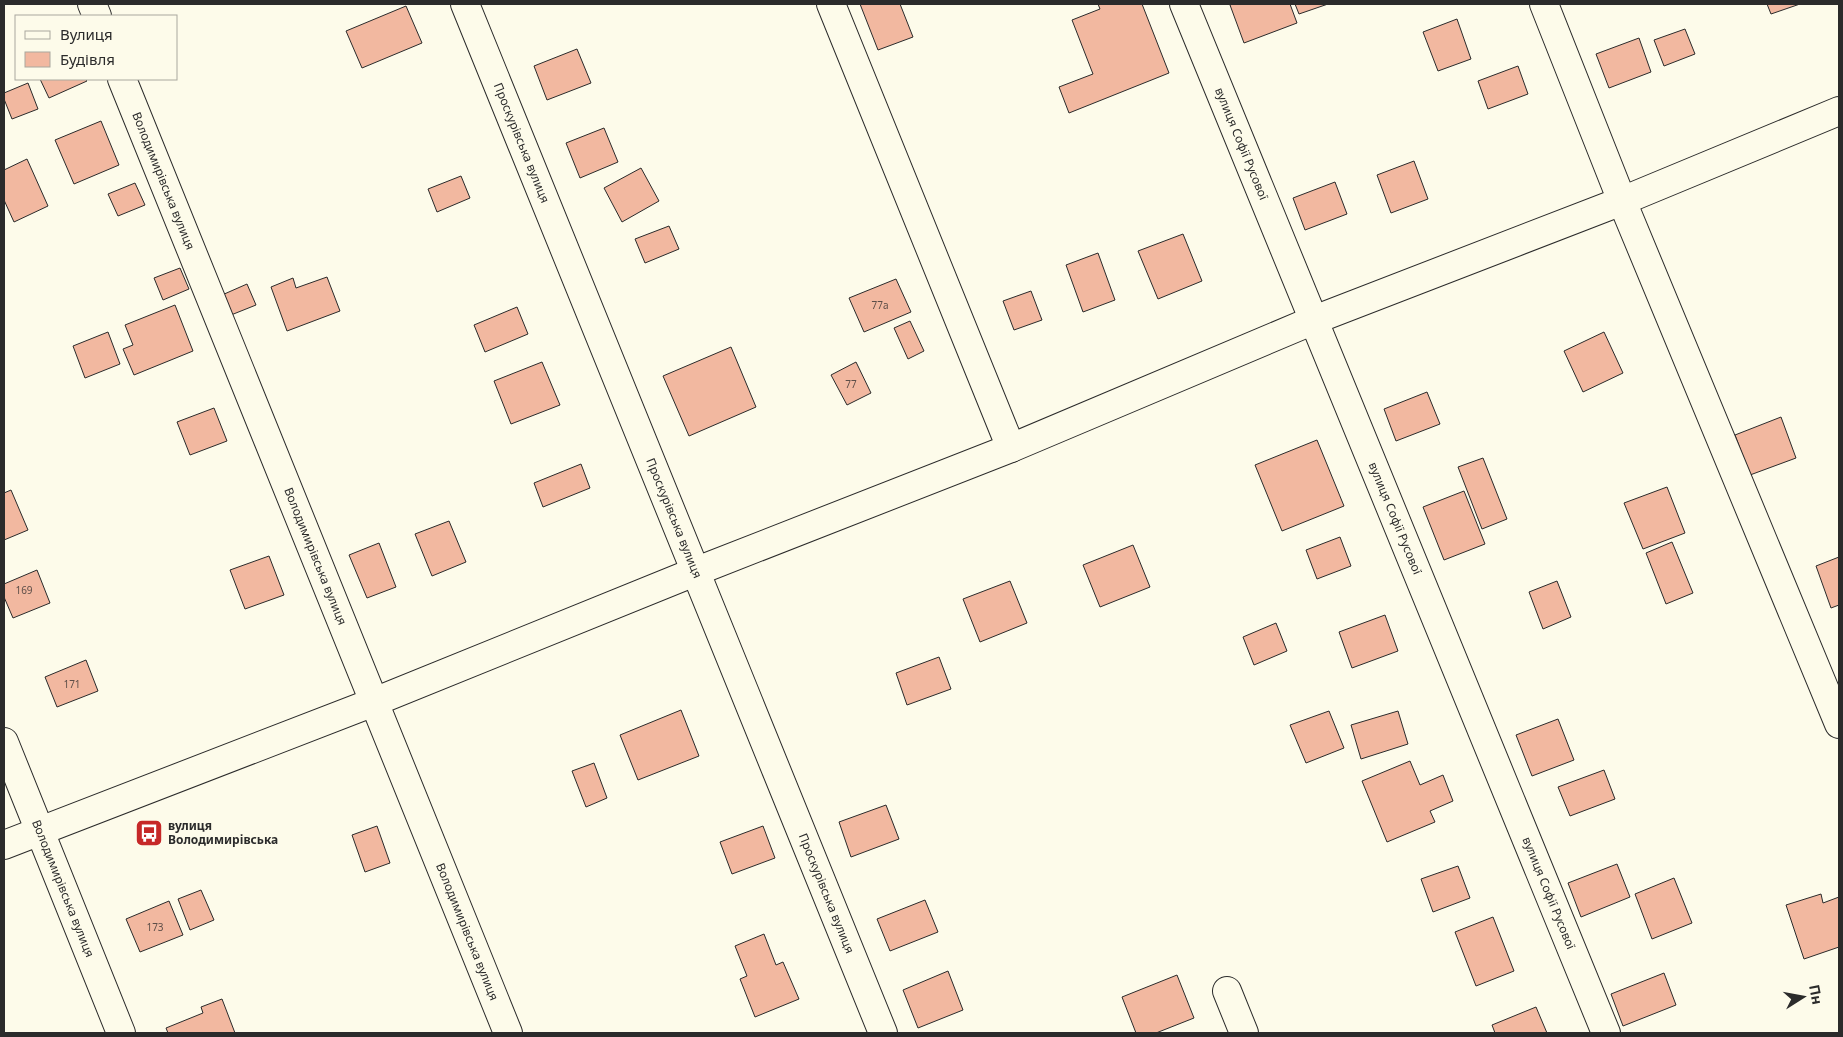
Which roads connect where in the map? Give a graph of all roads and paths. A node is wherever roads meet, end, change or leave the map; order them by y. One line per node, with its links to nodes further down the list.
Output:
1 (465, 4): 10 (street, Проскурівська вулиця)
2 (830, 4): 9 (street)
3 (1184, 4): 8 (street, вулиця Софії Русової)
4 (1544, 4): 7 (street)
5 (122, 80): 11 (street, Володимирівська вулиця)
6 (1839, 111): 7 (street)
7 (1622, 200): 8 (street); 12 (street)
8 (1314, 320): 9 (street); 21 (street, вулиця Софії Русової)
9 (1011, 448): 10 (street)
10 (697, 571): 11 (street); 19 (street, Проскурівська вулиця)
11 (374, 702): 14 (street); 18 (street, Володимирівська вулиця)
12 (1839, 724)
13 (4, 742): 14 (street, Володимирівська вулиця)
14 (40, 831): 15 (street); 17 (street, Володимирівська вулиця)
15 (4, 845)
16 (1227, 991): 20 (street)
17 (121, 1033)
18 (508, 1033)
19 (883, 1033)
20 (1244, 1033)
21 (1606, 1033)

